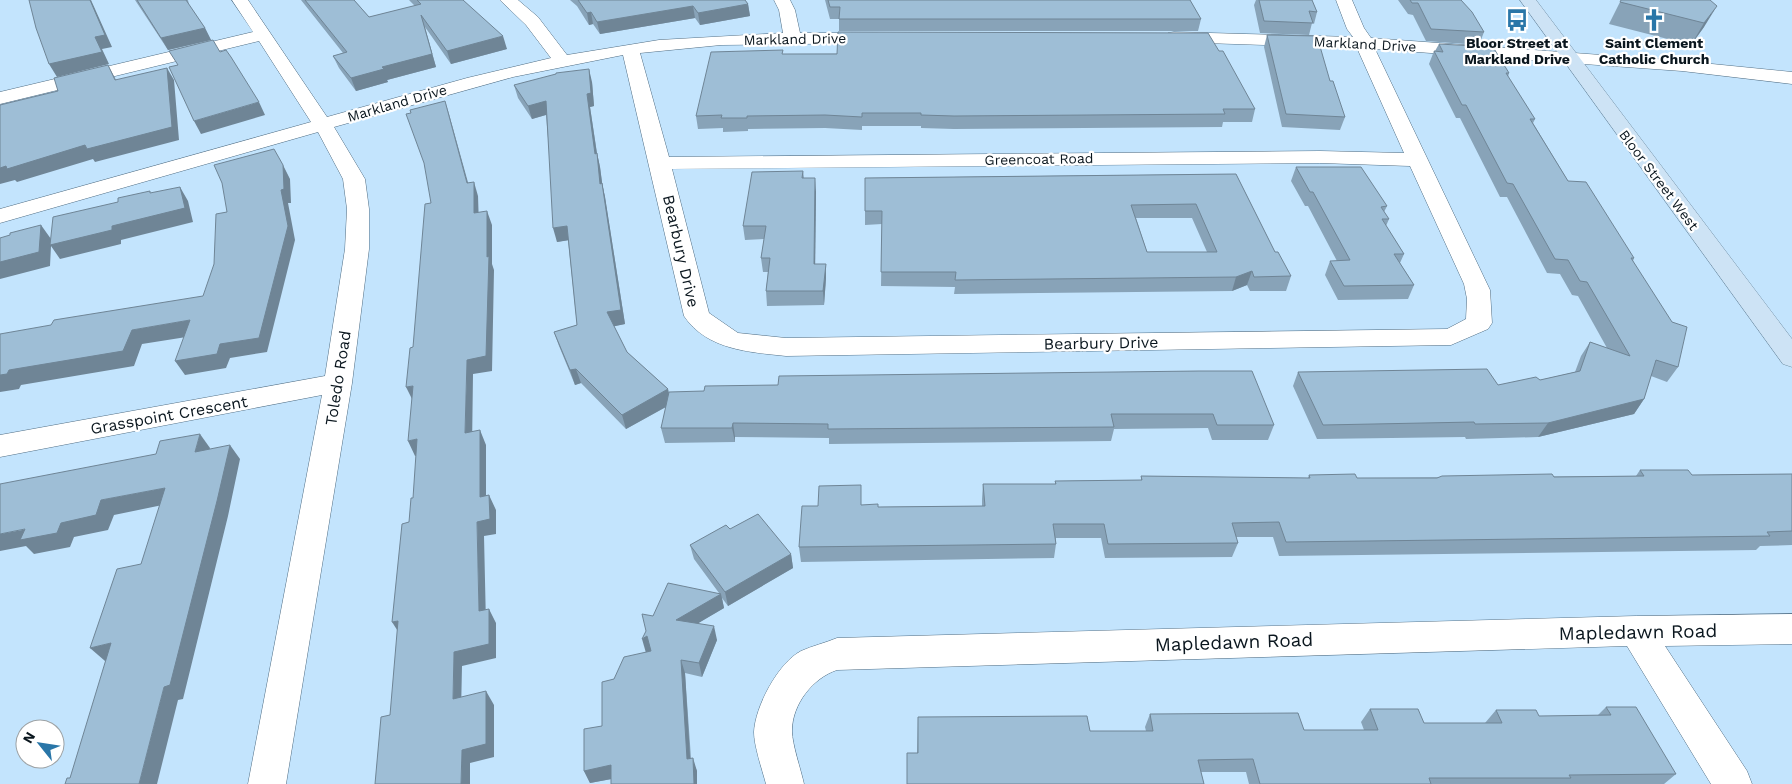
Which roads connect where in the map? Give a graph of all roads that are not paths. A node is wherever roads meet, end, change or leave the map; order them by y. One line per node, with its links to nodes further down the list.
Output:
1 (240, 0): 6 (street, Toledo Road)
2 (508, 0): 13 (street)
3 (782, 0): 8 (street)
4 (1344, 0): 10 (street, Bearbury Drive)
5 (1528, 0): 12 (main road, Bloor Street West)
6 (262, 35): 15 (street); 16 (street, Toledo Road)
7 (1154, 37): 10 (street, Markland Drive)
8 (792, 38): 9 (street, Markland Drive); 11 (street, Markland Drive)
9 (890, 38)
10 (1364, 43): 12 (street, Markland Drive); 17 (street, Bearbury Drive)
11 (630, 49): 13 (street, Markland Drive); 18 (street, Bearbury Drive)
12 (1569, 58): 14 (street, Markland Drive); 20 (main road, Bloor Street West)
13 (562, 60): 16 (street, Markland Drive)
14 (1792, 78)
15 (0, 98)
16 (323, 124): 19 (street, Markland Drive); 21 (street, Toledo Road)
17 (1417, 160): 18 (street, Greencoat Road); 18 (street, Bearbury Drive)
18 (660, 162)
19 (0, 216)
20 (1792, 358)
21 (338, 383): 22 (street, Grasspoint Crescent); 25 (street, Toledo Road)
22 (0, 446)
23 (1792, 629): 24 (street, Mapledawn Road)
24 (1636, 631): 26 (street, Mapledawn Road); 27 (street)
25 (268, 784)
26 (785, 784)
27 (1733, 784)

